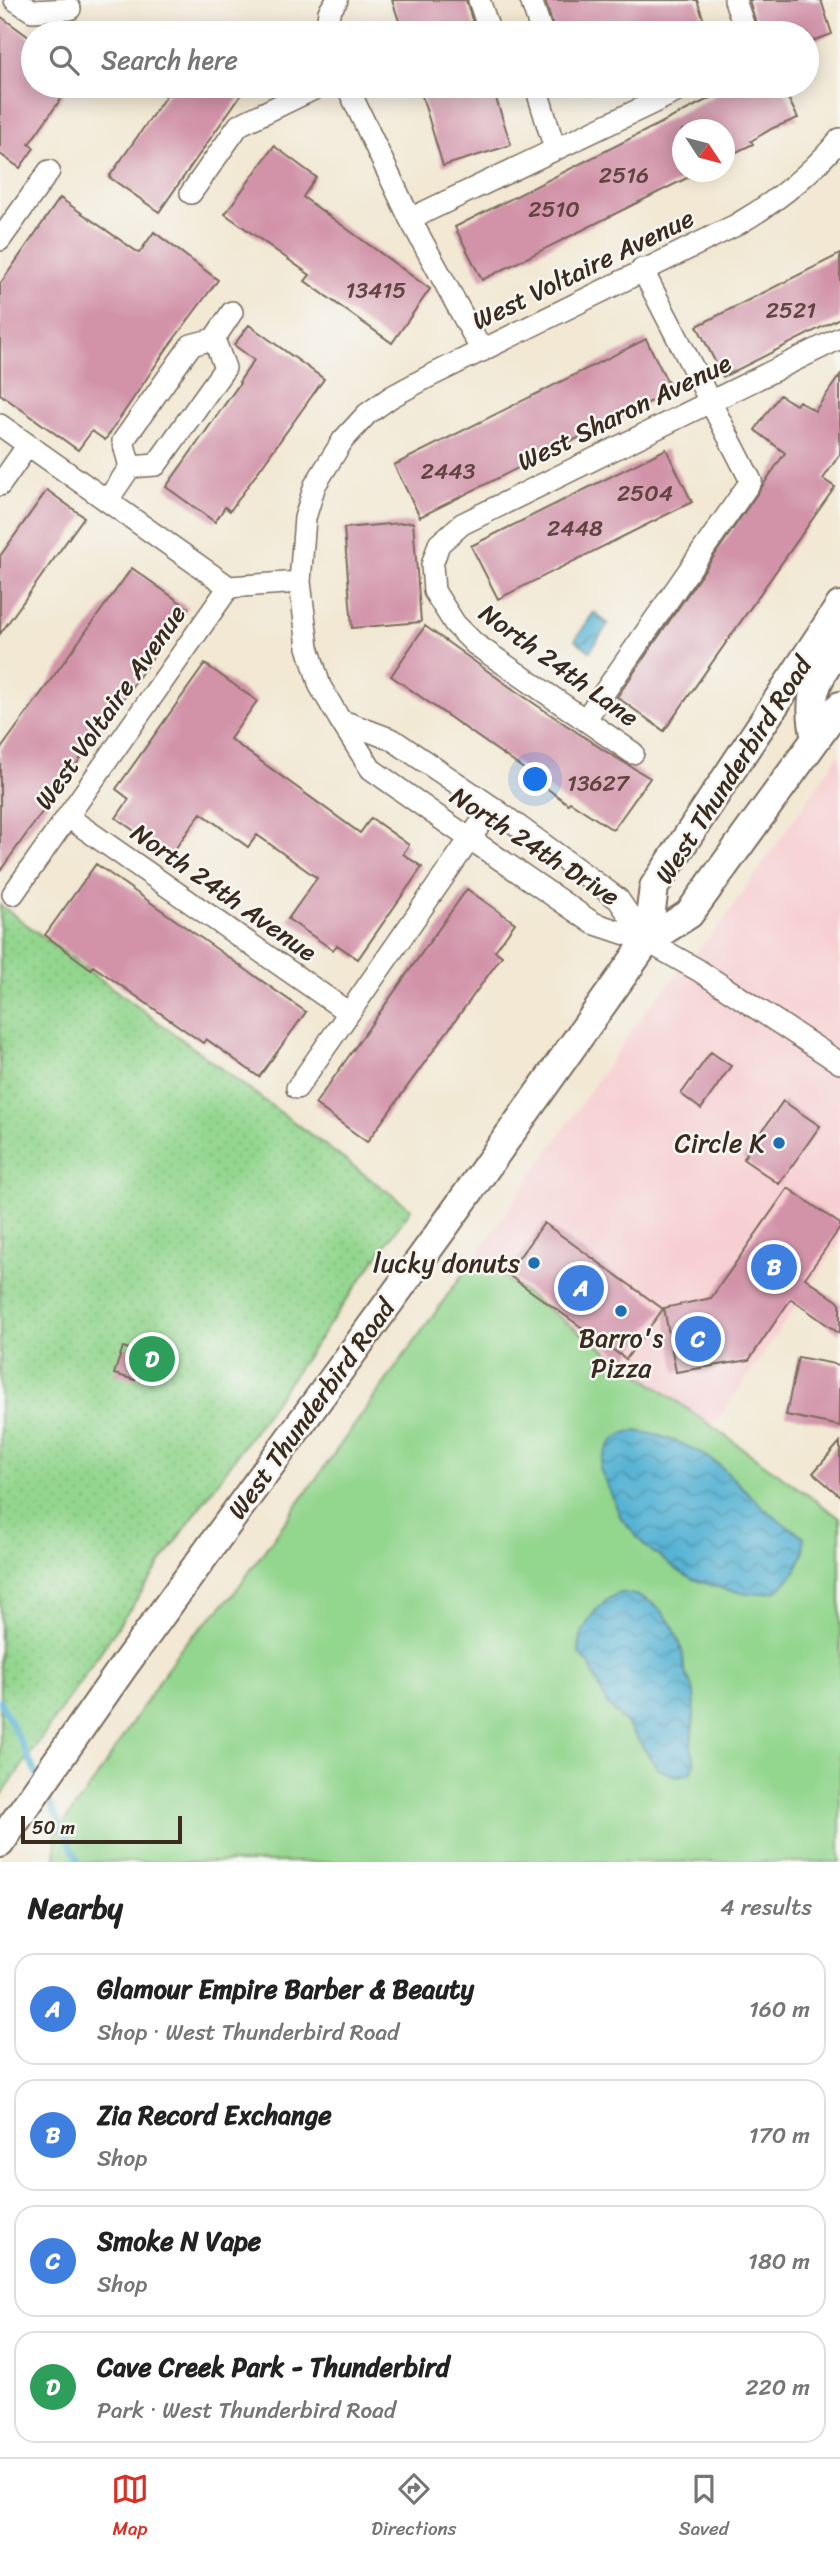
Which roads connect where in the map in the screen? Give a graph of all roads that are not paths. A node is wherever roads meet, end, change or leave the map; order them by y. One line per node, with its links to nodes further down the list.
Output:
1 (15, 0): 6 (street)
2 (337, 0): 7 (street)
3 (479, 0): 8 (street)
4 (531, 0): 9 (street)
5 (735, 0): 10 (street)
6 (70, 9)
7 (327, 21)
8 (486, 21)
9 (537, 21)
10 (742, 21)
11 (295, 98): 18 (street)
12 (353, 98): 19 (street)
13 (538, 98): 16 (street)
14 (663, 98): 16 (street)
15 (840, 139): 21 (street, West Voltaire Avenue)
16 (555, 149): 19 (street)
17 (49, 171): 20 (street)
18 (191, 193)
19 (410, 219): 25 (street)
20 (0, 240)
21 (642, 269): 25 (street, West Voltaire Avenue); 26 (street)
22 (232, 312): 24 (street)
23 (840, 338): 26 (street, West Sharon Avenue)
24 (214, 339): 30 (street); 30 (street)
25 (482, 351): 28 (street, West Voltaire Avenue)
26 (709, 401): 33 (street, West Sharon Avenue); 40 (street)
27 (0, 425): 29 (street)
28 (343, 440): 34 (street, North 24th Drive)
29 (28, 445): 31 (street); 32 (street)
30 (130, 467): 32 (street)
31 (0, 485)
32 (107, 501): 35 (street)
33 (439, 544): 40 (street, North 24th Lane)
34 (300, 582): 35 (street); 39 (street, North 24th Drive)
35 (229, 587): 44 (street, West Voltaire Avenue)
36 (840, 606): 47 (main road, West Thunderbird Road)
37 (840, 645): 41 (main road)
38 (840, 706): 41 (main road, West Thunderbird Road)
39 (340, 720): 43 (street, North 24th Drive); 45 (street, North 24th Drive)
40 (585, 720): 42 (street, North 24th Lane)
41 (816, 739): 47 (main road, West Thunderbird Road)
42 (634, 753)
43 (492, 807): 45 (street); 47 (street, North 24th Drive)
44 (68, 817): 46 (street, West Voltaire Avenue); 48 (street, North 24th Avenue)
45 (470, 839): 47 (street, North 24th Drive); 48 (street)
46 (13, 894)
47 (647, 941): 49 (street); 51 (main road, West Thunderbird Road)
48 (349, 1013): 50 (street)
49 (840, 1063)
50 (297, 1088)
51 (0, 1843)

